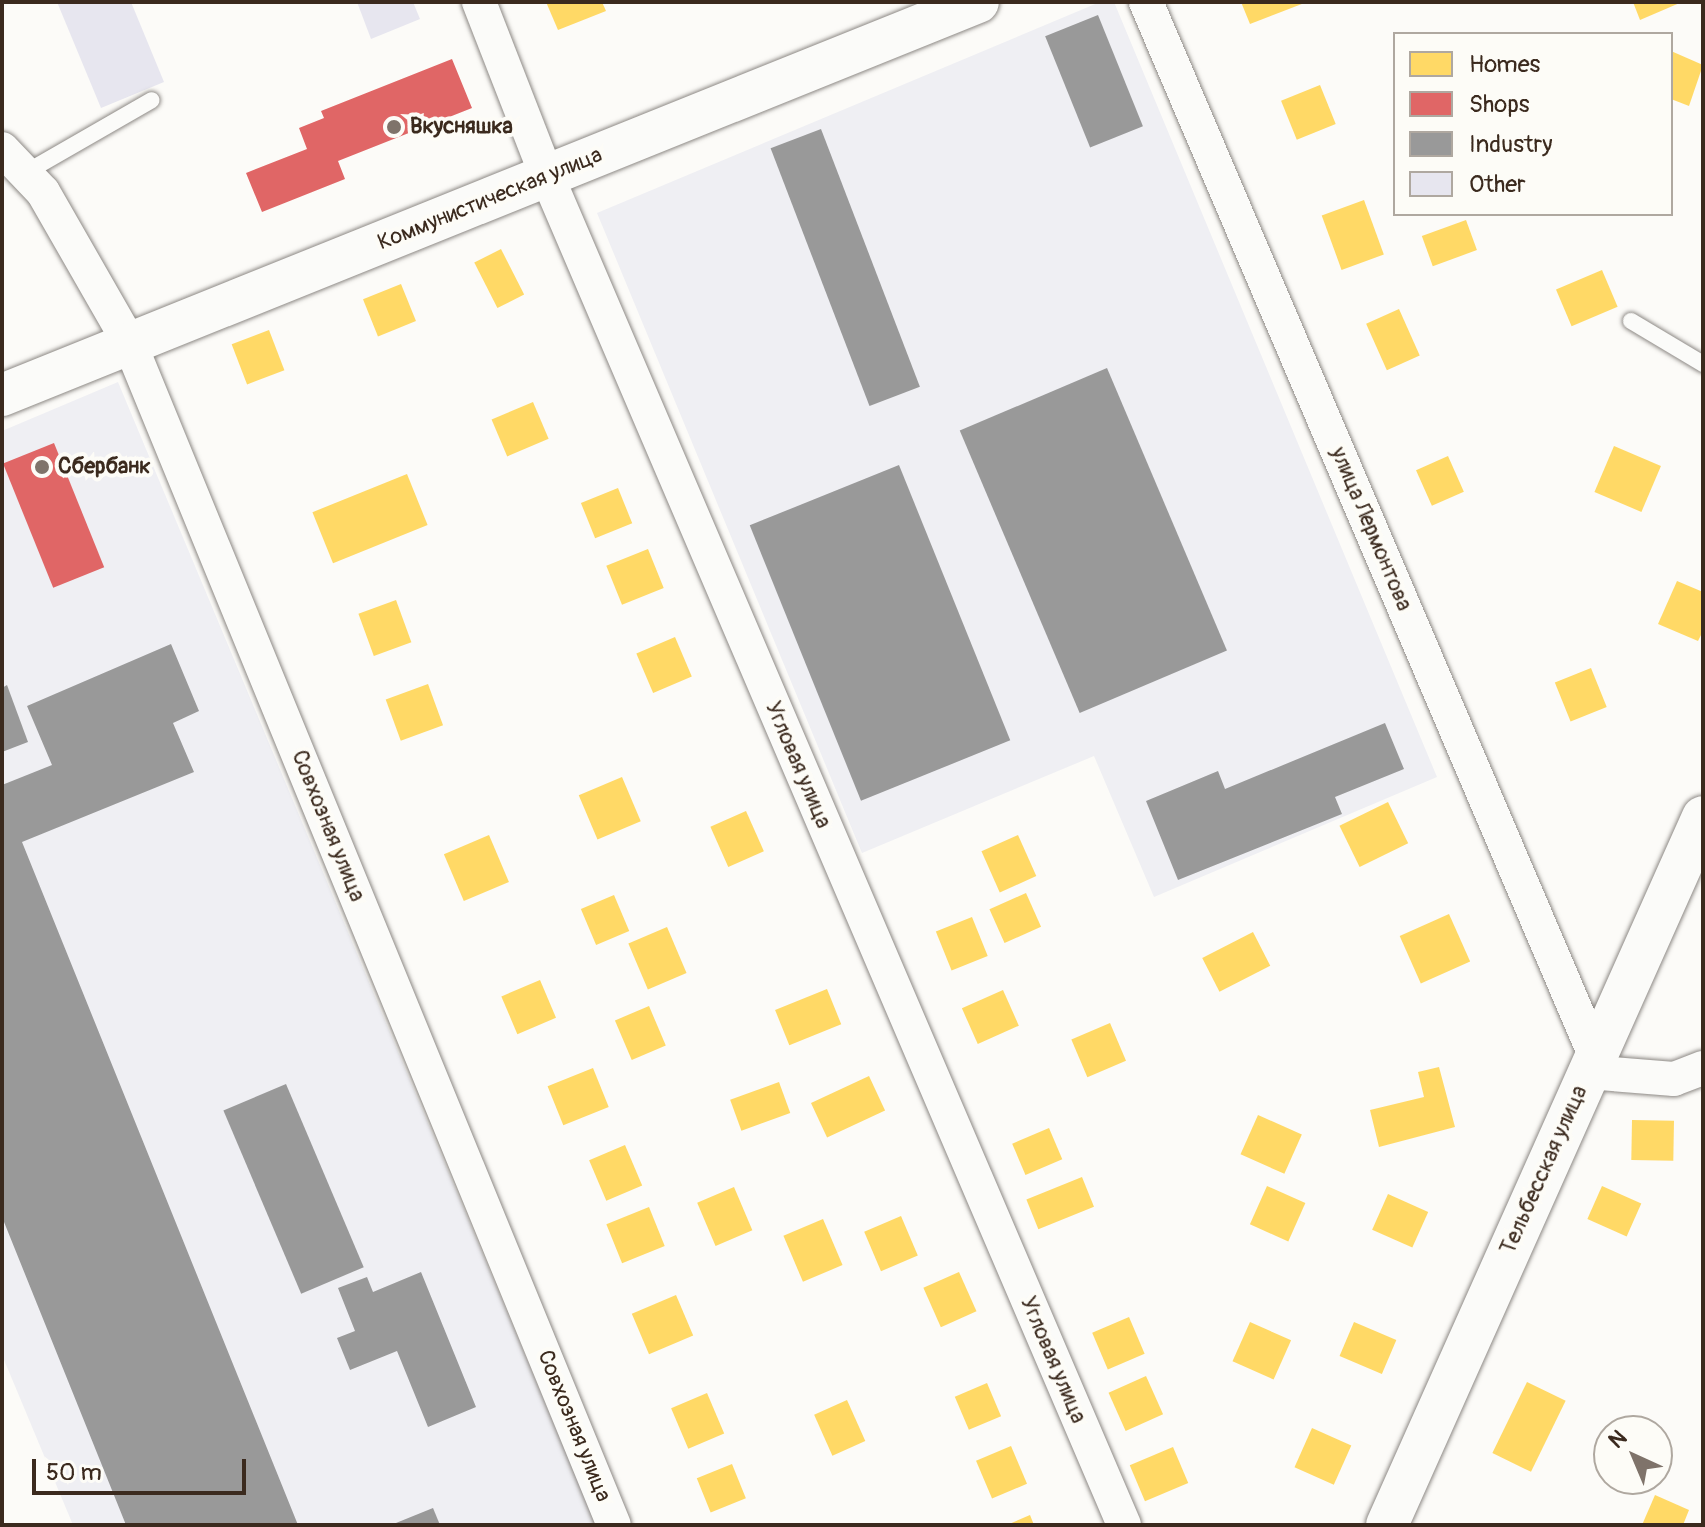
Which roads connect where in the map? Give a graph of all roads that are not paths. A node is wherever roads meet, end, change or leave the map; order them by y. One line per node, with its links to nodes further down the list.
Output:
1 (479, 2): 6 (street, Угловая улица)
2 (978, 2): 6 (street, Коммунистическая улица)
3 (1146, 2): 12 (street, улица Лермонтова)
4 (152, 100): 5 (lane)
5 (13, 161): 8 (street, Совхозная улица)
6 (547, 176): 8 (street, Коммунистическая улица); 15 (street, Угловая улица)
7 (1631, 321): 9 (lane)
8 (130, 344): 10 (street, Коммунистическая улица); 14 (street, Совхозная улица)
9 (1703, 364)
10 (2, 395)
11 (1703, 817): 12 (street, Тельбесская улица)
12 (1591, 1064): 13 (street); 16 (street, Тельбесская улица)
13 (1703, 1068)
14 (614, 1525)
15 (1124, 1525)
16 (1387, 1525)

